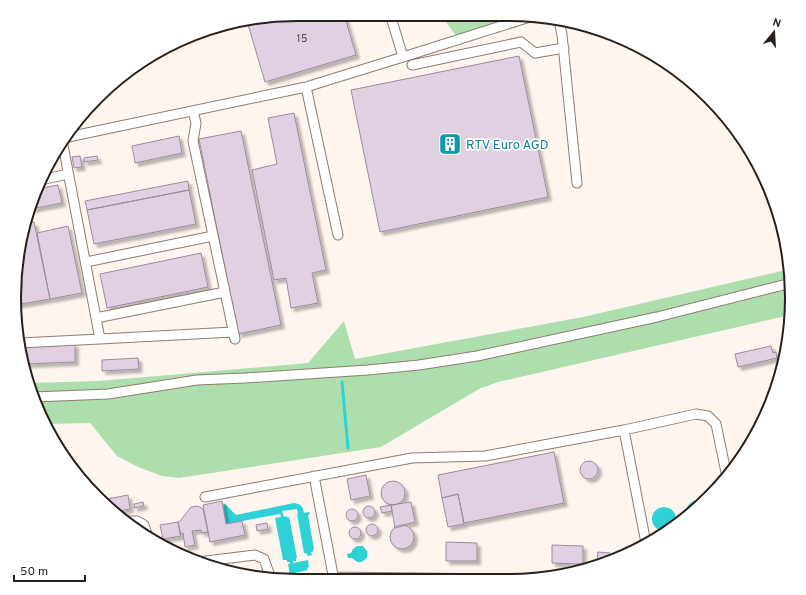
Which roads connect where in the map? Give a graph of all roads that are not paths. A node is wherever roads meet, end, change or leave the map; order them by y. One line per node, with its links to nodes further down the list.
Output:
1 (392, 21): 5 (street)
2 (516, 21): 5 (street)
3 (560, 26): 4 (street)
4 (564, 48): 6 (street); 13 (street)
5 (403, 57): 7 (street)
6 (412, 65)
7 (306, 87): 8 (street); 14 (street)
8 (193, 111): 9 (street); 15 (street)
9 (73, 136)
10 (63, 151): 11 (street)
11 (68, 174): 12 (street); 16 (street)
12 (48, 178)
13 (577, 183)
14 (338, 235)
15 (213, 236): 16 (street); 18 (street)
16 (86, 262): 19 (street)
17 (784, 285): 22 (street)
18 (225, 292): 19 (street); 20 (street)
19 (96, 318): 20 (street)
20 (100, 339): 21 (street)
21 (25, 343)
22 (40, 397)
23 (624, 430): 24 (street); 25 (street); 29 (street)
24 (725, 469)
25 (314, 476): 26 (street); 32 (street)
26 (205, 497)
27 (135, 521): 28 (street)
28 (145, 528)
29 (645, 538)
30 (212, 560): 31 (street)
31 (269, 572)
32 (332, 574)

